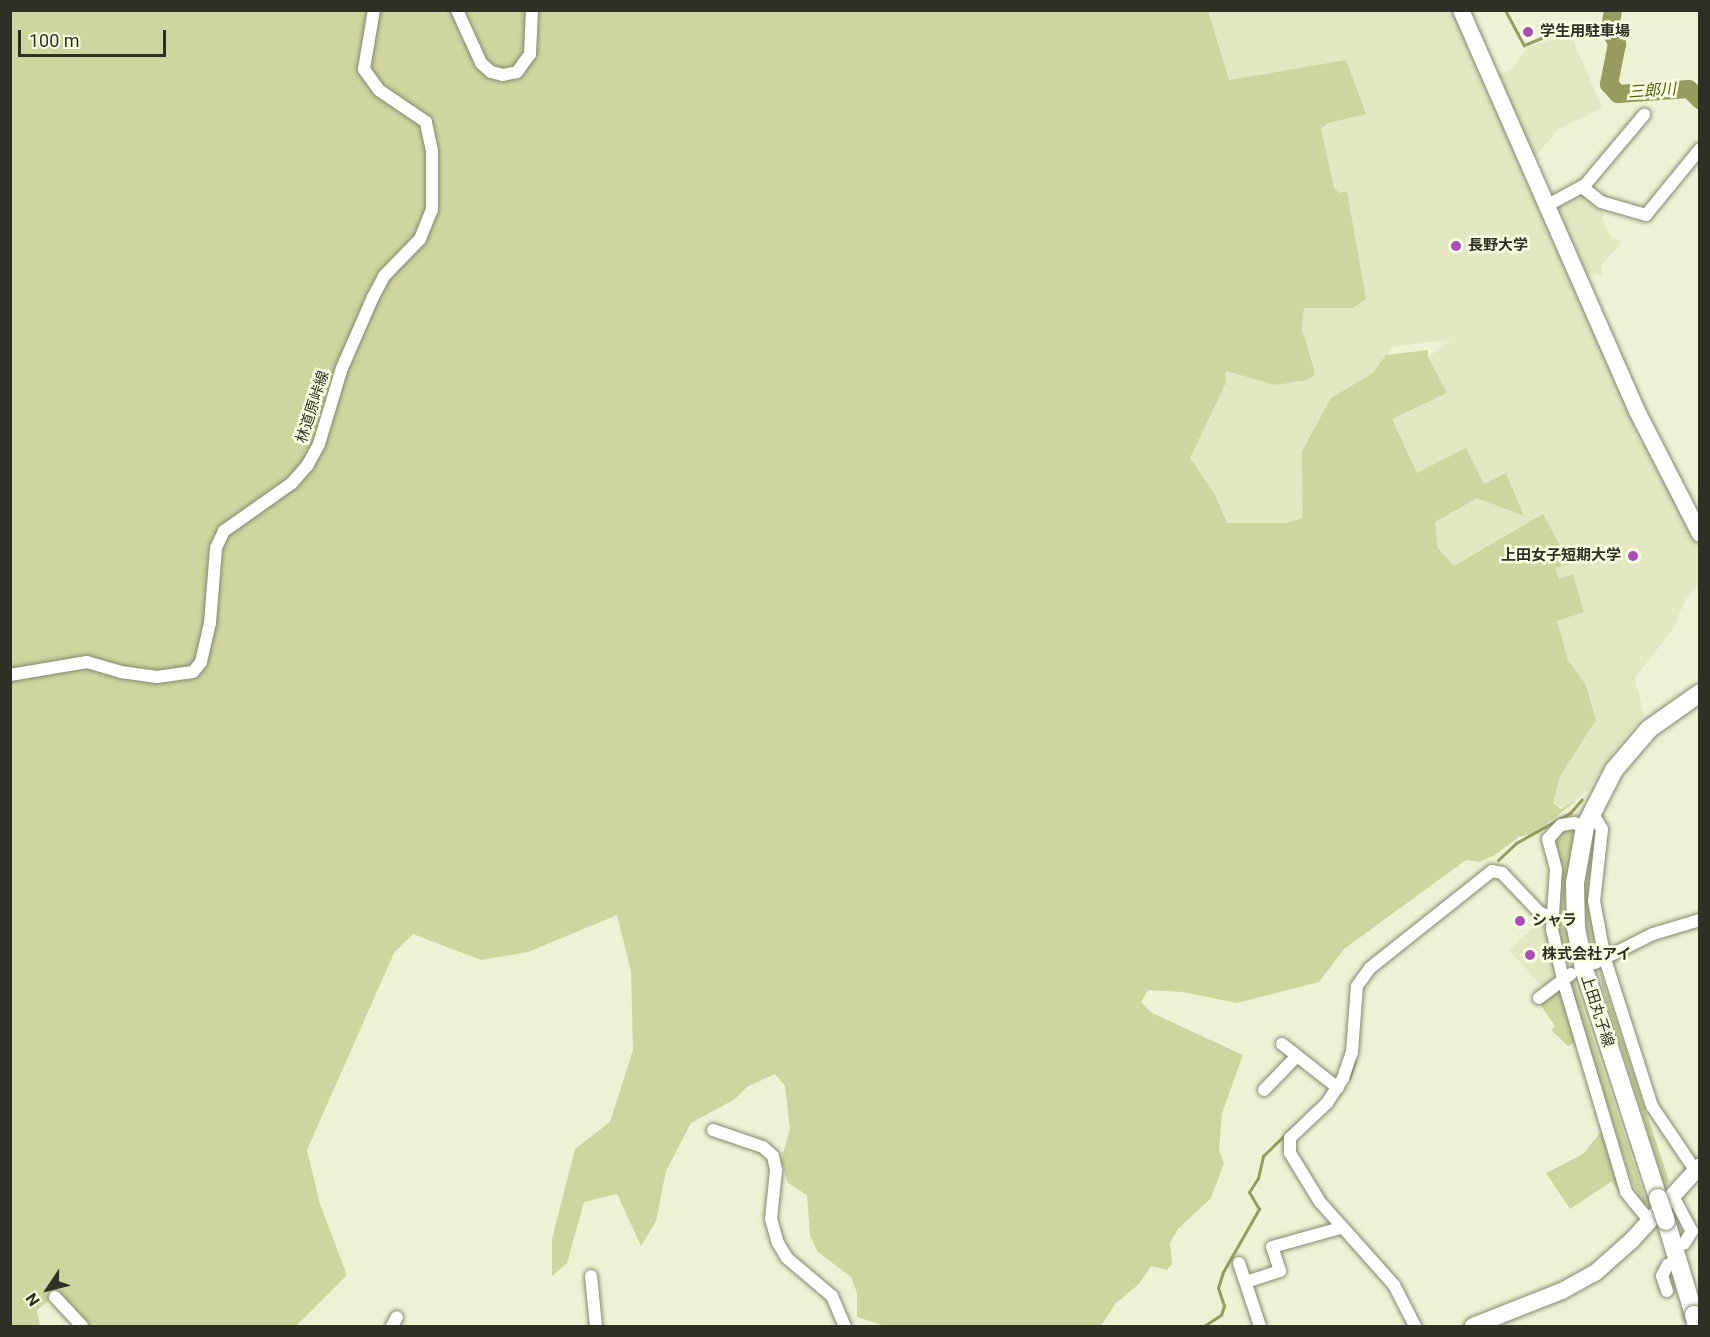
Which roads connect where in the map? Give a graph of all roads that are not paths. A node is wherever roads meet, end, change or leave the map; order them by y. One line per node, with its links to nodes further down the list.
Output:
1 (374, 10): 10 (street, 林道原峠線)
2 (457, 10): 3 (street)
3 (532, 10)
4 (1461, 10): 8 (street)
5 (1644, 115): 7 (street)
6 (1700, 149): 7 (street)
7 (1582, 187): 8 (street)
8 (1546, 206): 9 (street)
9 (1700, 534)
10 (10, 675)
11 (1700, 693): 12 (main road, 上田丸子線)
12 (1588, 819): 13 (street); 15 (street); 24 (main road, 上田丸子線)
13 (1551, 917): 16 (street); 20 (street)
14 (1700, 920): 15 (street)
15 (1600, 961): 23 (street)
16 (1567, 977): 17 (street); 25 (street)
17 (1539, 998)
18 (1282, 1044): 19 (street)
19 (1297, 1056): 20 (street); 21 (street)
20 (1338, 1088): 26 (street)
21 (1264, 1090)
22 (714, 1130): 37 (street)
23 (1697, 1168): 24 (street)
24 (1665, 1197): 25 (main road, 上田丸子線, bridge); 27 (street)
25 (1658, 1222): 34 (main road, 上田丸子線); 40 (street)
26 (1341, 1228): 31 (street); 39 (street)
27 (1684, 1244)
28 (1239, 1263): 31 (street)
29 (1668, 1264): 32 (street)
30 (591, 1276): 36 (street)
31 (1246, 1282): 38 (street)
32 (1667, 1291)
33 (55, 1297): 35 (street)
34 (1695, 1321)
35 (82, 1326)
36 (596, 1326)
37 (845, 1326)
38 (1260, 1326)
39 (1415, 1326)
40 (1473, 1326)

